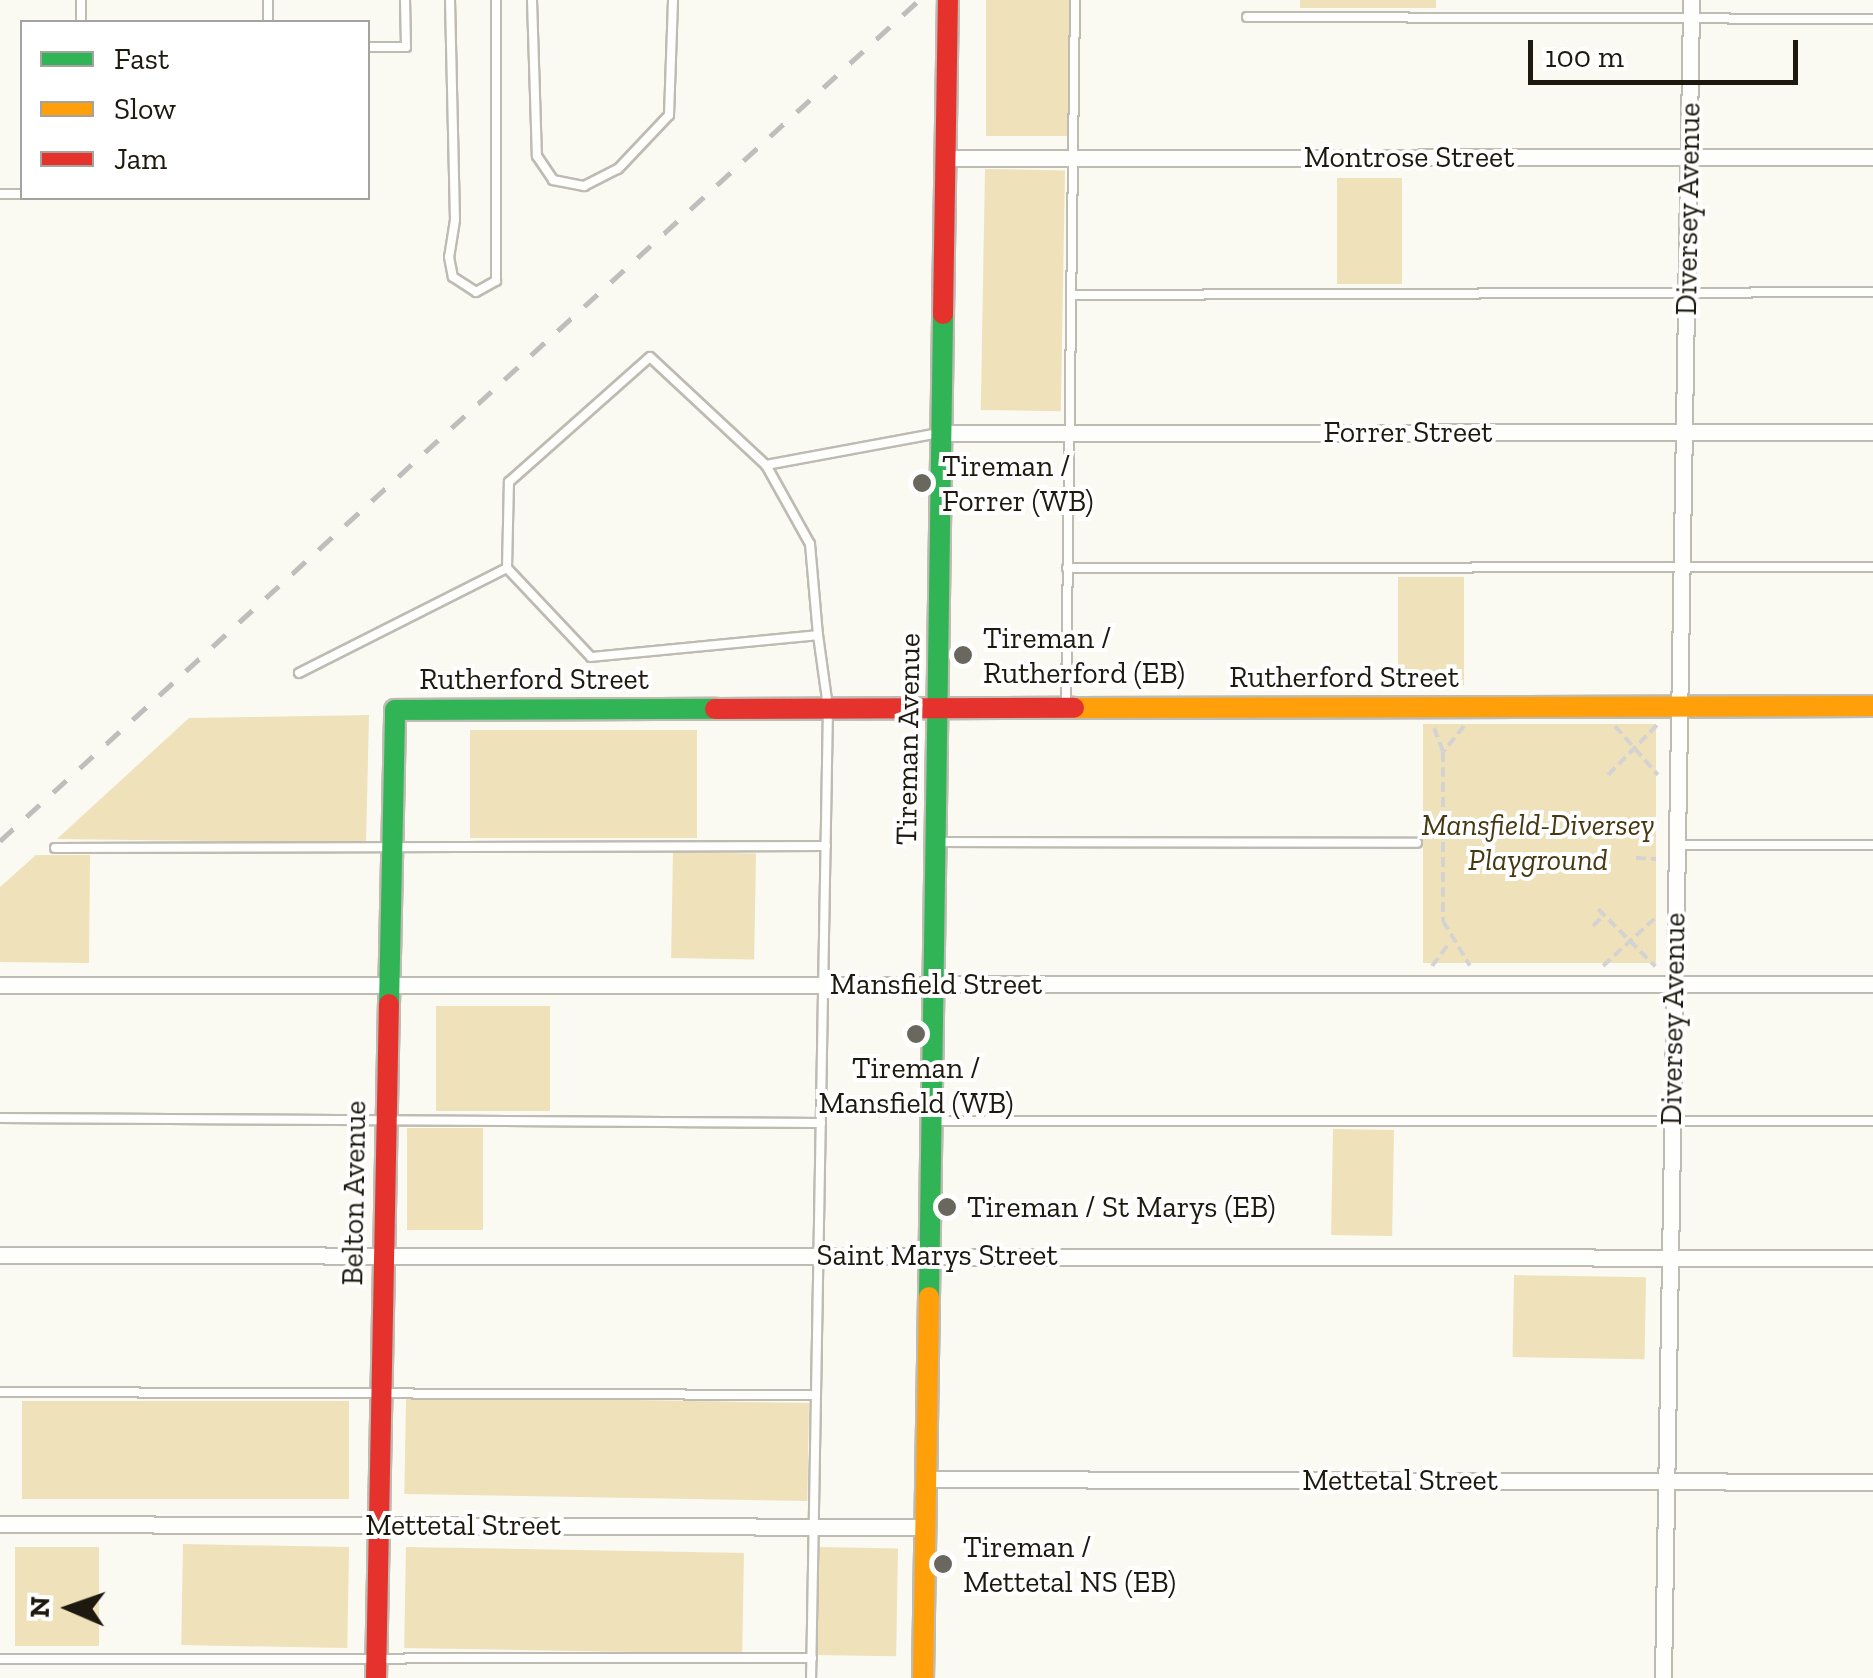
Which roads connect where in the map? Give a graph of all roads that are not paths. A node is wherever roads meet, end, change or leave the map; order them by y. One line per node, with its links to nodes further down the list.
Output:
1 (405, 0): 12 (lane)
2 (450, 0): 3 (lane)
3 (496, 0)
4 (532, 0): 5 (lane)
5 (673, 0)
6 (948, 0): 15 (street, Tireman Avenue)
7 (1075, 0): 16 (lane)
8 (1691, 0): 10 (street, Diversey Avenue)
9 (1246, 18): 10 (lane)
10 (1690, 20): 11 (lane); 13 (street, Diversey Avenue)
11 (1873, 20)
12 (370, 47)
13 (1689, 157): 14 (street, Montrose Street); 16 (street, Montrose Street); 17 (street, Diversey Avenue)
14 (1873, 157)
15 (946, 158): 16 (street, Montrose Street); 22 (street, Tireman Avenue)
16 (1073, 158): 19 (lane)
17 (1687, 292): 18 (lane); 19 (lane); 20 (street, Diversey Avenue)
18 (1873, 292)
19 (1072, 295): 23 (lane)
20 (1685, 432): 21 (street, Forrer Street); 23 (street, Forrer Street); 26 (street, Diversey Avenue)
21 (1873, 432)
22 (942, 433): 23 (street, Forrer Street); 24 (lane); 34 (street, Tireman Avenue)
23 (1070, 433): 28 (lane)
24 (766, 465): 27 (lane); 29 (lane)
25 (1873, 566): 26 (lane)
26 (1683, 567): 28 (lane); 33 (street, Diversey Avenue)
27 (508, 568): 29 (lane); 30 (lane)
28 (1067, 568): 35 (lane)
29 (818, 635): 32 (lane)
30 (298, 674)
31 (1873, 706): 33 (street, Rutherford Street)
32 (828, 707): 34 (street, Rutherford Street); 36 (street, Rutherford Street); 42 (lane)
33 (1680, 707): 35 (street, Rutherford Street); 40 (street, Diversey Avenue)
34 (938, 708): 35 (street, Rutherford Street); 37 (street, Tireman Avenue)
35 (1066, 709)
36 (396, 710): 39 (street, Belton Avenue)
37 (936, 842): 38 (lane); 45 (street, Tireman Avenue)
38 (1417, 843)
39 (392, 844): 42 (lane); 43 (lane); 49 (street, Belton Avenue)
40 (1677, 845): 41 (lane); 46 (street, Diversey Avenue)
41 (1873, 845)
42 (826, 846): 44 (lane)
43 (55, 848)
44 (824, 984): 45 (street, Mansfield Street); 49 (street, Mansfield Street); 55 (lane)
45 (934, 984): 46 (street, Mansfield Street); 51 (street, Tireman Avenue)
46 (1674, 984): 47 (street, Mansfield Street); 52 (street, Diversey Avenue)
47 (1873, 984)
48 (0, 985): 49 (street, Mansfield Street)
49 (388, 985): 54 (street, Belton Avenue)
50 (0, 1118): 54 (lane)
51 (932, 1121): 52 (lane); 57 (street, Tireman Avenue)
52 (1671, 1121): 53 (lane); 60 (street, Diversey Avenue)
53 (1873, 1121)
54 (386, 1122): 55 (lane); 59 (street, Belton Avenue)
55 (821, 1123): 56 (lane)
56 (818, 1254): 57 (street, Saint Marys Street); 59 (street, Saint Marys Street); 64 (lane)
57 (930, 1254): 60 (street, Saint Marys Street); 65 (street, Tireman Avenue)
58 (0, 1255): 59 (street, Saint Marys Street)
59 (383, 1255): 63 (street, Belton Avenue)
60 (1669, 1257): 61 (street, Saint Marys Street); 66 (street, Diversey Avenue)
61 (1873, 1258)
62 (0, 1392): 63 (lane)
63 (381, 1394): 64 (lane); 69 (street, Belton Avenue)
64 (816, 1395): 70 (lane)
65 (926, 1479): 66 (street, Mettetal Street); 71 (street, Tireman Avenue)
66 (1665, 1481): 67 (street, Mettetal Street); 77 (street, Diversey Avenue)
67 (1873, 1482)
68 (0, 1524): 69 (street, Mettetal Street)
69 (379, 1525): 70 (street, Mettetal Street); 74 (street, Belton Avenue)
70 (814, 1526): 71 (street, Mettetal Street); 72 (lane)
71 (926, 1526): 76 (street)
72 (812, 1658): 74 (lane); 75 (lane)
73 (0, 1659): 74 (lane)
74 (377, 1668)
75 (812, 1678)
76 (923, 1678)
77 (1662, 1678)

